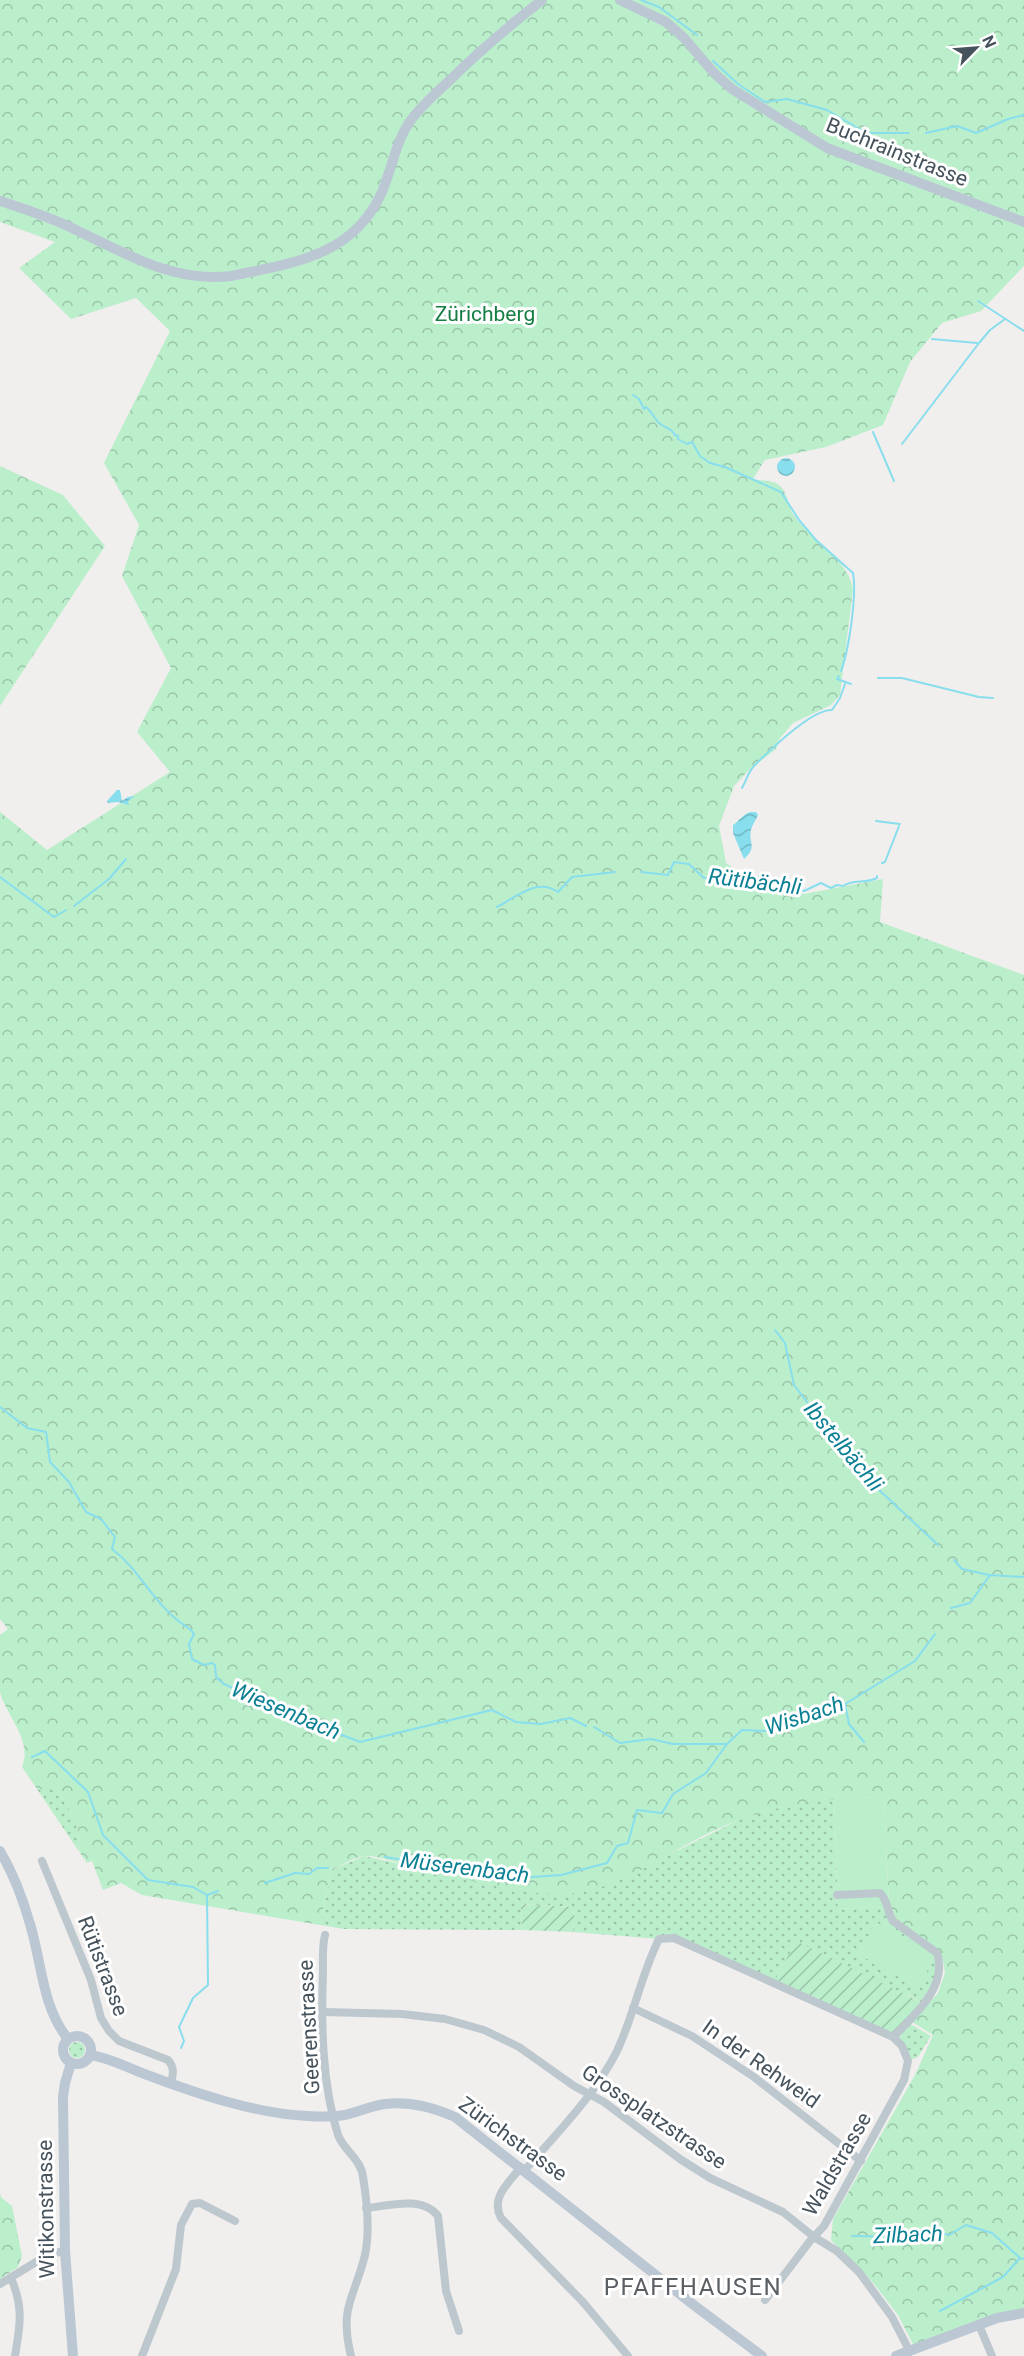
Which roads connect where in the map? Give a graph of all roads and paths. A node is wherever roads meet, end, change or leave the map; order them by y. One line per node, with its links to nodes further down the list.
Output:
1 (542, 0): 3 (street)
2 (620, 0): 4 (street, Buchrainstrasse)
3 (0, 201)
4 (1024, 222)
5 (0, 1851): 12 (street)
6 (42, 1862): 15 (street, Rütistrasse)
7 (837, 1895): 11 (street)
8 (325, 1935): 10 (street, Geerenstrasse)
9 (633, 2008): 11 (street); 16 (street); 18 (street, In der Rehweid)
10 (323, 2012): 16 (street, Grossplatzstrasse); 17 (street, Geerenstrasse)
11 (894, 2037): 18 (street, Waldstrasse)
12 (68, 2039): 13 (street); 14 (street)
13 (90, 2055): 14 (street); 15 (street, Zürichstrasse)
14 (71, 2063): 23 (street, Witikonstrasse)
15 (171, 2084): 17 (street, Zürichstrasse)
16 (589, 2093): 19 (street); 22 (street, Grossplatzstrasse)
17 (333, 2116): 19 (street, Zürichstrasse); 20 (street, Geerenstrasse)
18 (861, 2161): 22 (street, Waldstrasse)
19 (523, 2169): 35 (street); 36 (street, Zürichstrasse)
20 (366, 2208): 29 (street); 34 (street, Geerenstrasse)
21 (236, 2221): 33 (street)
22 (814, 2237): 26 (street, Waldstrasse); 30 (street, Grossplatzstrasse)
23 (65, 2251): 24 (street); 32 (street, Witikonstrasse)
24 (11, 2278): 25 (street); 31 (street)
25 (0, 2284)
26 (765, 2300)
27 (1024, 2313): 28 (street)
28 (979, 2325): 30 (street); 38 (street)
29 (459, 2331)
30 (910, 2352): 37 (street)
31 (15, 2356)
32 (73, 2356)
33 (142, 2356)
34 (351, 2356)
35 (628, 2356)
36 (762, 2356)
37 (896, 2356)
38 (992, 2356)

